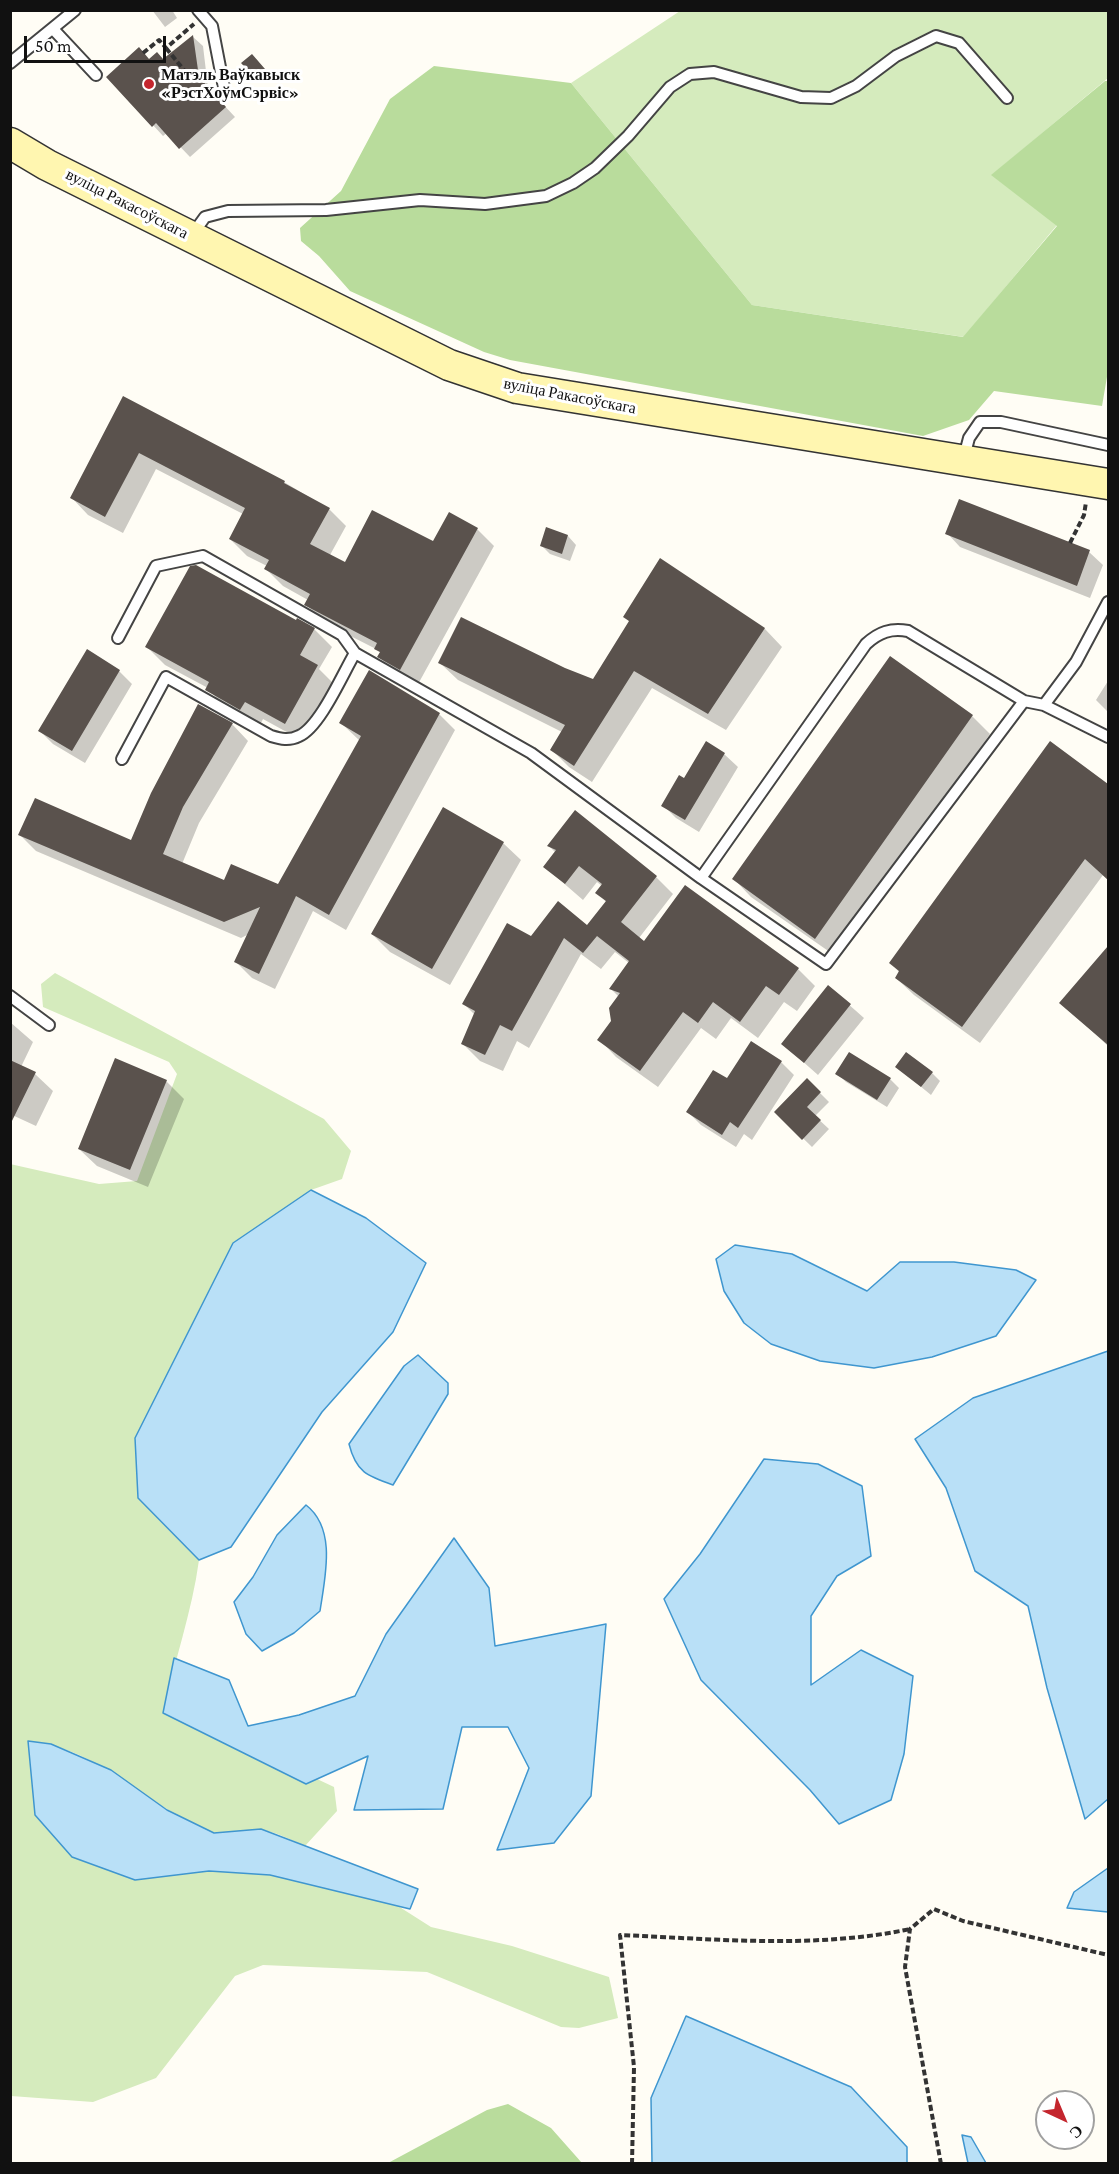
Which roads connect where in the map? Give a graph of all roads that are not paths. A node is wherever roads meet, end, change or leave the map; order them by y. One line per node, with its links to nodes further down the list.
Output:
1 (75, 10): 3 (lane)
2 (201, 13): 6 (lane)
3 (53, 29): 4 (lane); 5 (lane)
4 (10, 63)
5 (96, 75)
6 (225, 93)
7 (1007, 98): 9 (lane)
8 (10, 143): 9 (street, вуліца Ракасоўскага)
9 (190, 236): 11 (street, вуліца Ракасоўскага)
10 (1108, 446): 11 (lane)
11 (963, 461): 12 (street, вуліца Ракасоўскага)
12 (1097, 491)
13 (1108, 602): 17 (lane)
14 (118, 638): 15 (lane)
15 (355, 653): 19 (lane); 20 (lane)
16 (1024, 701): 17 (lane); 20 (lane); 20 (lane)
17 (1044, 705): 18 (lane)
18 (1108, 737)
19 (122, 759)
20 (701, 878)
21 (10, 996): 22 (lane)
22 (49, 1025)

